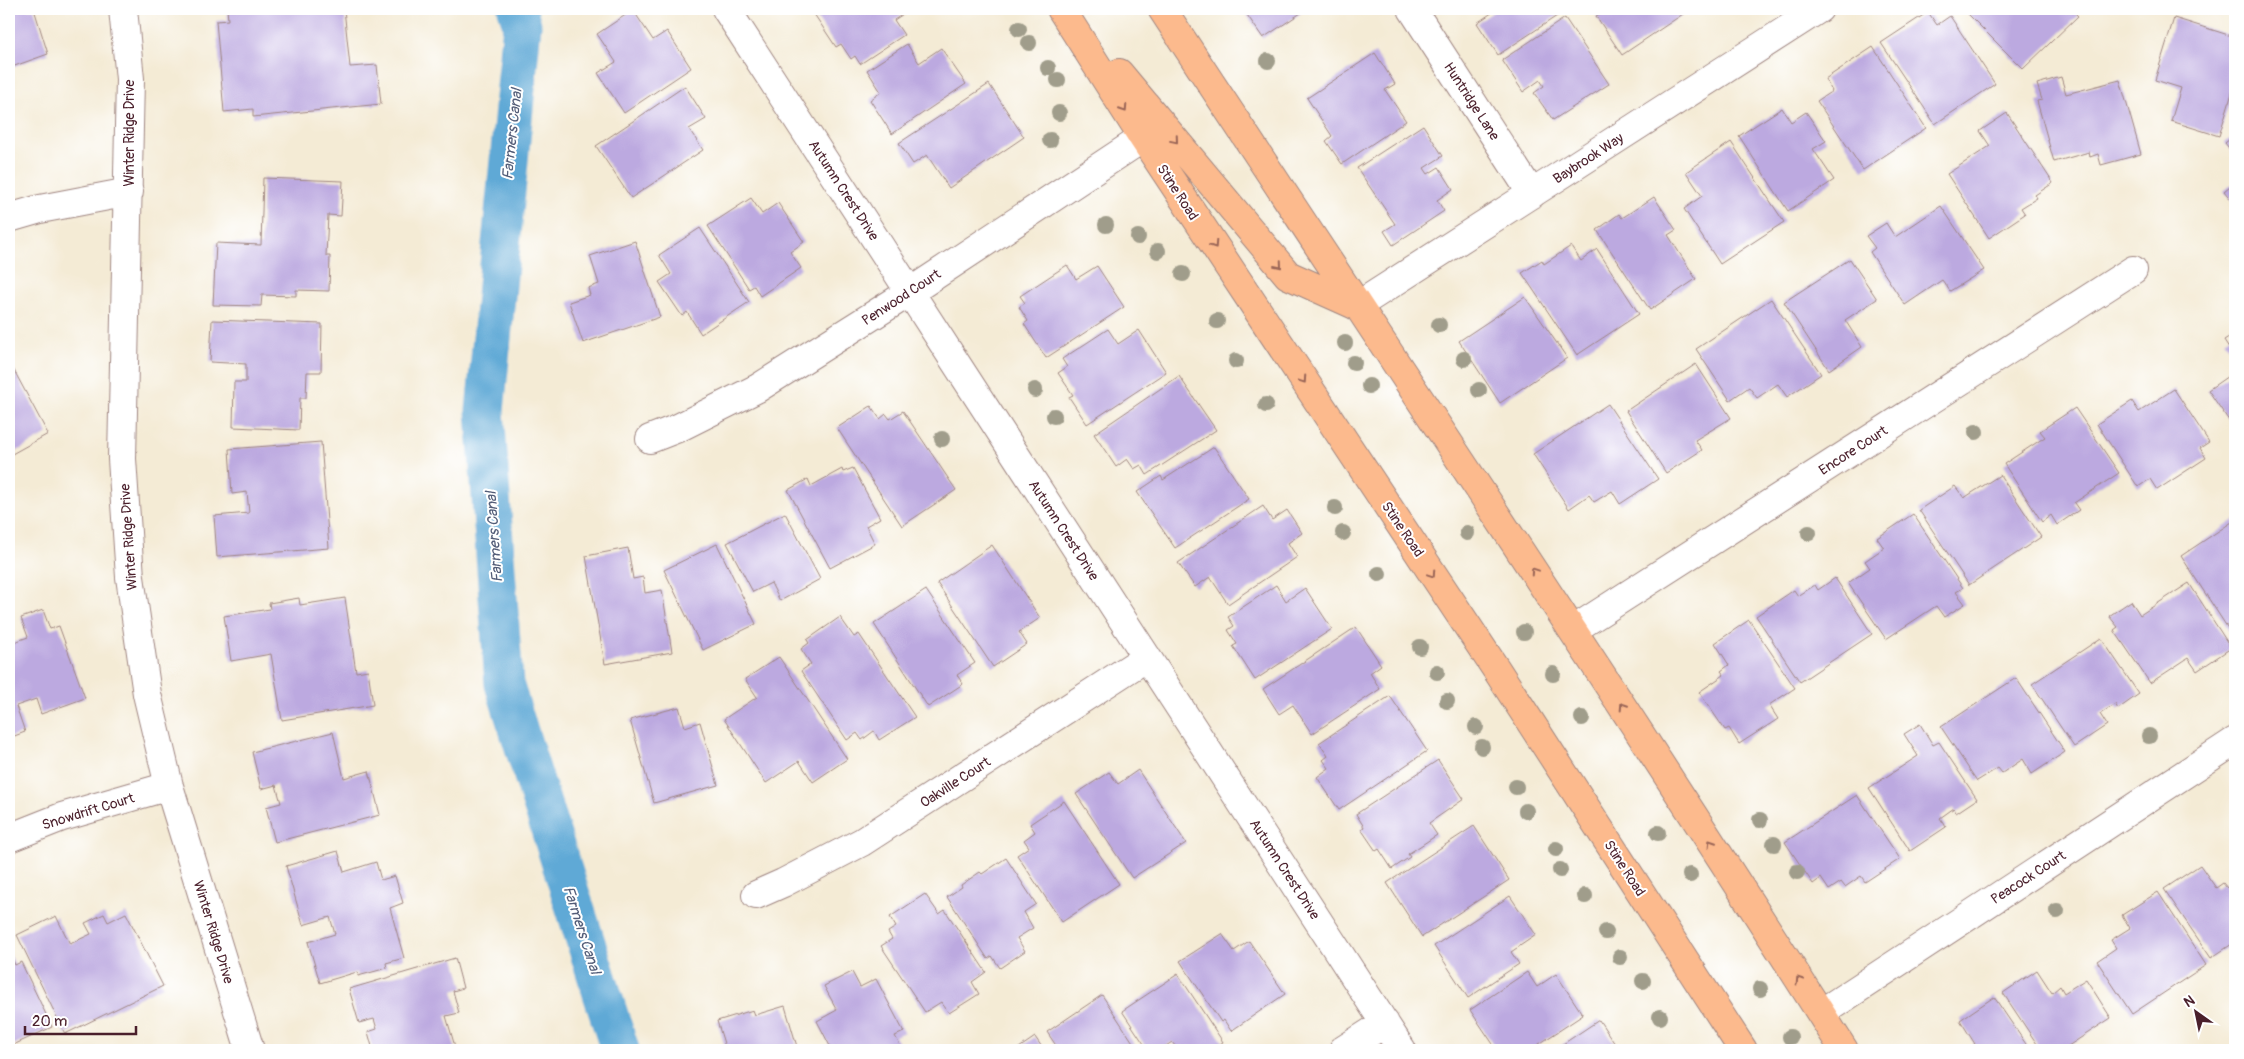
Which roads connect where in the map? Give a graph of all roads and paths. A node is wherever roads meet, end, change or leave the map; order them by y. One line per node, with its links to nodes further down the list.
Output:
1 (123, 9): 9 (street, Winter Ridge Drive)
2 (726, 9): 13 (street, Autumn Crest Drive)
3 (1061, 9): 8 (main road, Stine Road, one-way to 8)
4 (1065, 9): 14 (main road, one-way to 14)
5 (1162, 9): 14 (main road)
6 (1412, 9): 10 (street, Huntridge Lane)
7 (1819, 9): 10 (street, Baybrook Way)
8 (1143, 138): 13 (street, Penwood Court); 27 (main road, Stine Road, one-way to 27)
9 (129, 192): 11 (street); 19 (street, Winter Ridge Drive)
10 (1532, 194): 14 (street, Baybrook Way)
11 (9, 218)
12 (2133, 270): 16 (street, Encore Court)
13 (910, 292): 15 (street, Penwood Court); 17 (street, Autumn Crest Drive)
14 (1357, 306): 16 (main road, one-way to 14)
15 (650, 440)
16 (1574, 630): 22 (main road, one-way to 16)
17 (1147, 658): 21 (street, Oakville Court); 23 (street, Autumn Crest Drive)
18 (2235, 741): 22 (street, Peacock Court)
19 (169, 786): 20 (street, Snowdrift Court); 24 (street, Winter Ridge Drive)
20 (9, 838)
21 (756, 895)
22 (1821, 1013): 28 (main road)
23 (1385, 1023): 25 (street); 26 (street, Autumn Crest Drive)
24 (250, 1050)
25 (1344, 1050)
26 (1402, 1050)
27 (1743, 1050)
28 (1844, 1050)

